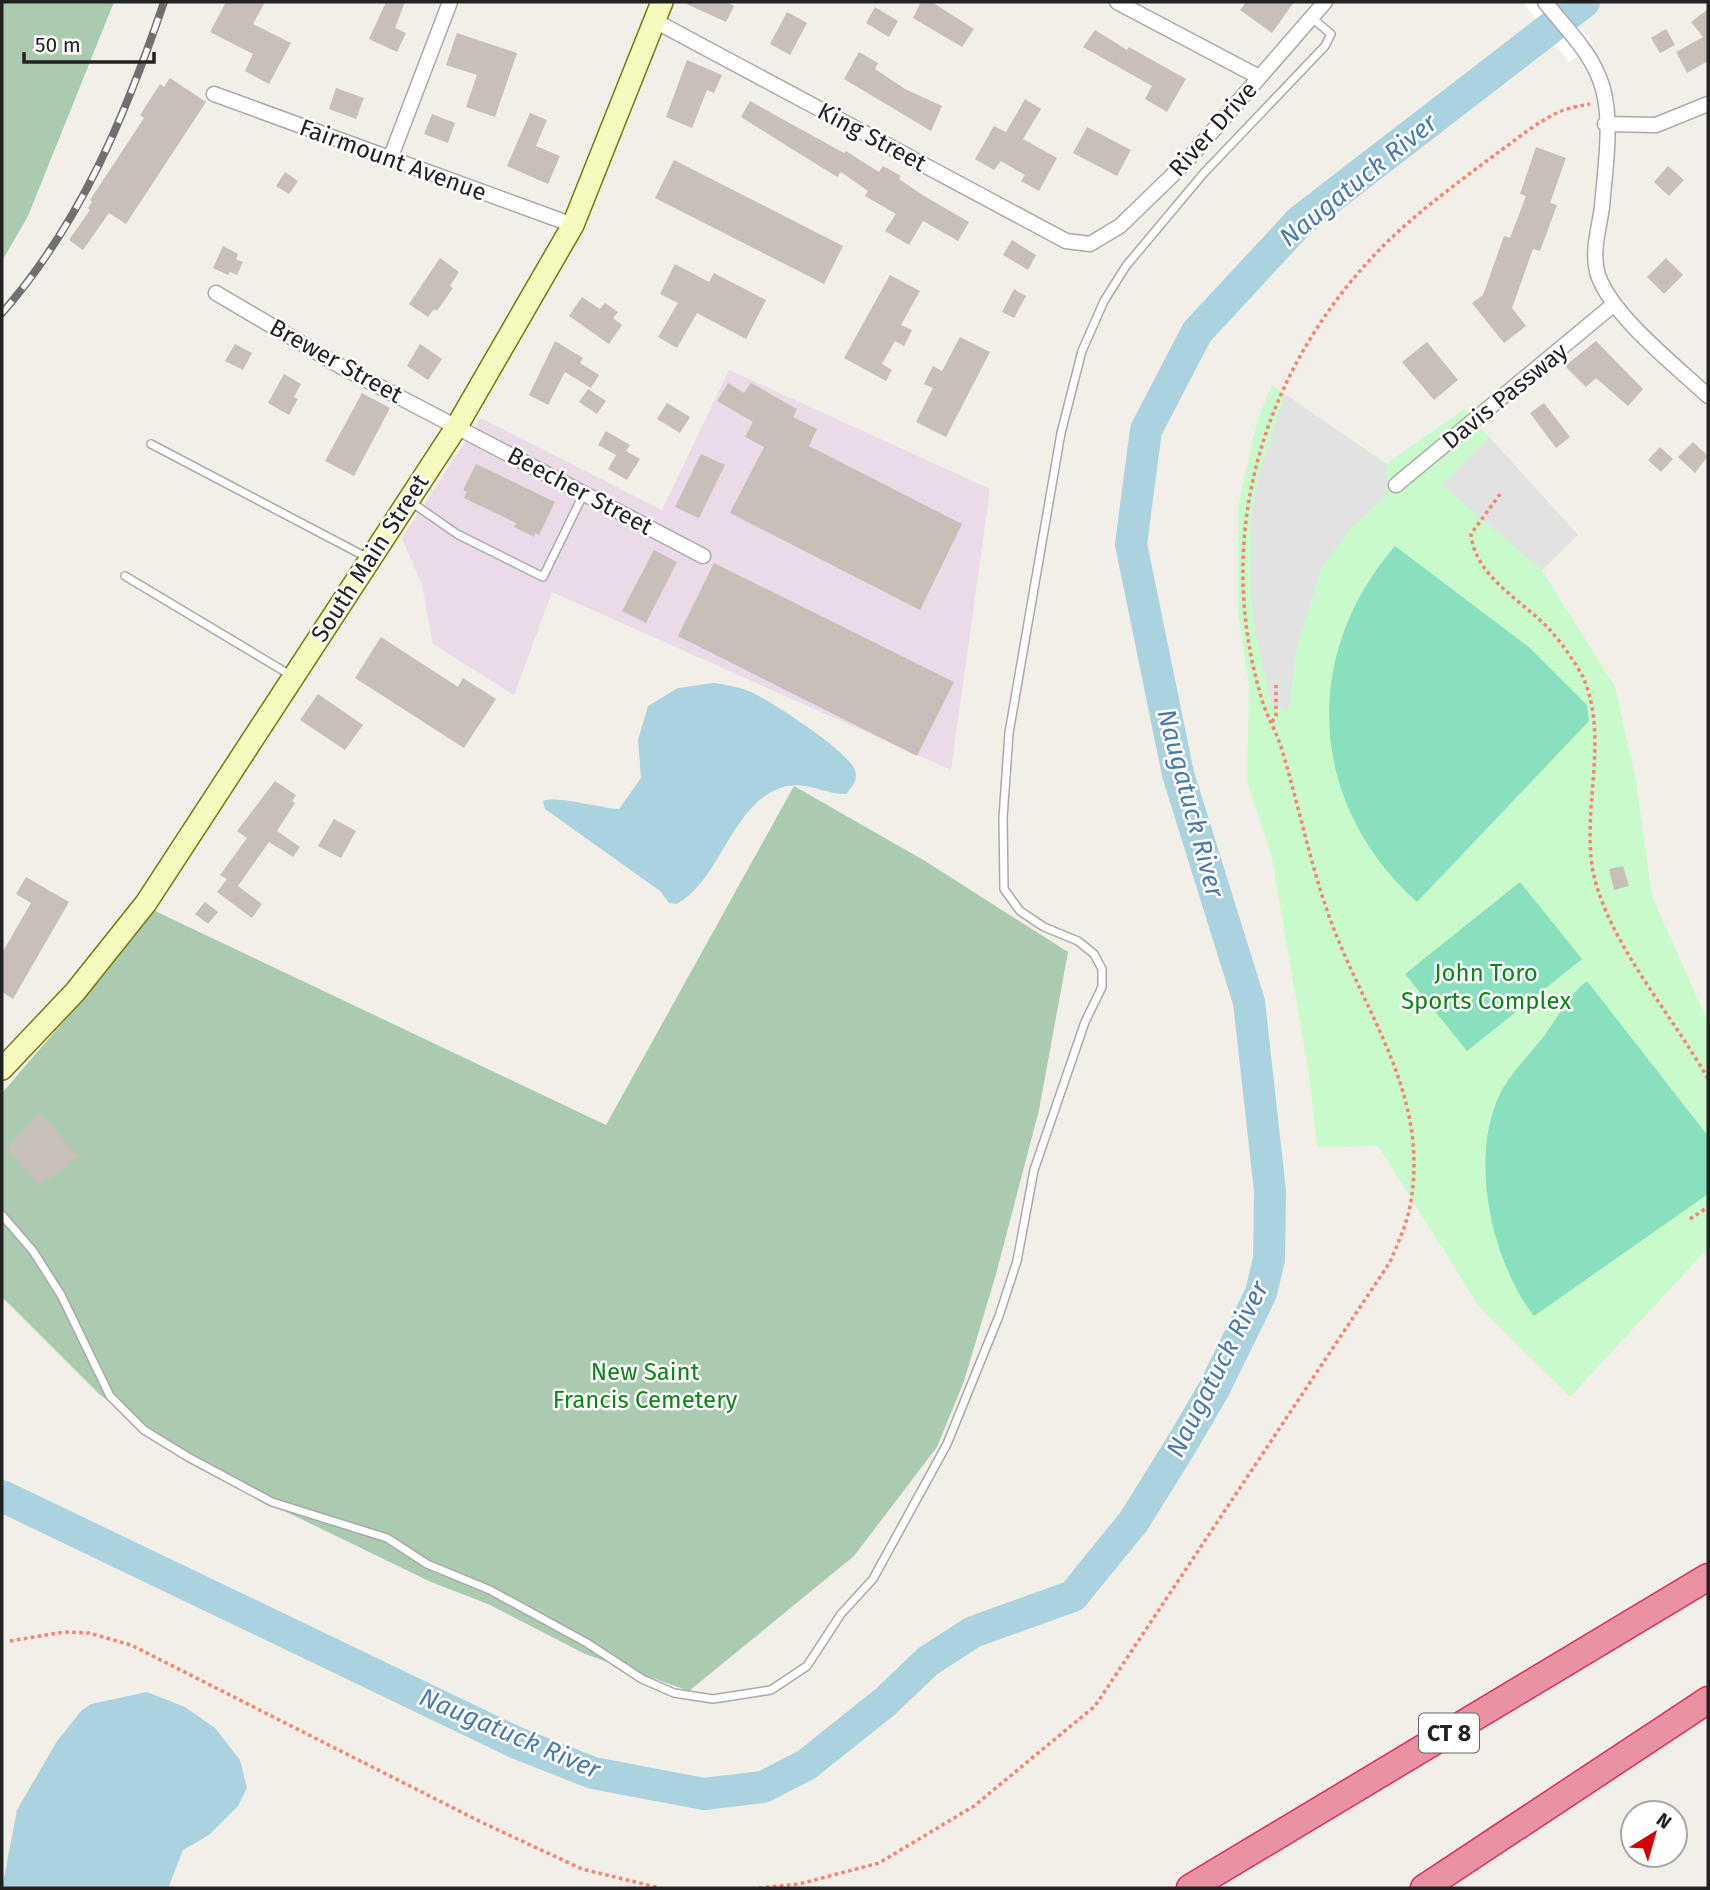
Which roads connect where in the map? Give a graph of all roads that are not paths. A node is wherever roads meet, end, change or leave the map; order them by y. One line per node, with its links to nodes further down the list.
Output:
1 (450, 2): 11 (street)
2 (1117, 2): 7 (street)
3 (1325, 2): 6 (street, River Drive)
4 (1545, 2): 10 (street)
5 (660, 12): 12 (main road, South Main Street); 13 (street, King Street)
6 (1312, 17): 7 (street, River Drive); 27 (lane)
7 (1259, 76): 13 (street, River Drive)
8 (214, 94): 11 (street, Fairmount Avenue)
9 (1707, 106): 10 (street)
10 (1605, 124): 15 (street)
11 (390, 159): 12 (street, Fairmount Avenue)
12 (573, 225): 17 (main road, South Main Street)
13 (1090, 244)
14 (216, 293): 17 (street, Brewer Street)
15 (1613, 305): 16 (street); 19 (street, Davis Passway)
16 (1708, 396)
17 (457, 426): 20 (street, Beecher Street); 21 (main road, South Main Street)
18 (151, 444): 23 (lane)
19 (1396, 485)
20 (584, 493): 21 (lane); 22 (street, Beecher Street)
21 (407, 500): 23 (main road, South Main Street)
22 (703, 556)
23 (369, 558): 25 (main road, South Main Street)
24 (125, 576): 25 (lane)
25 (292, 676): 26 (main road, South Main Street)
26 (2, 1069)
27 (2, 1215)
28 (1708, 1577): 30 (highway, CT 8)
29 (1708, 1700): 31 (highway)
30 (1190, 1888)
31 (1424, 1888)

